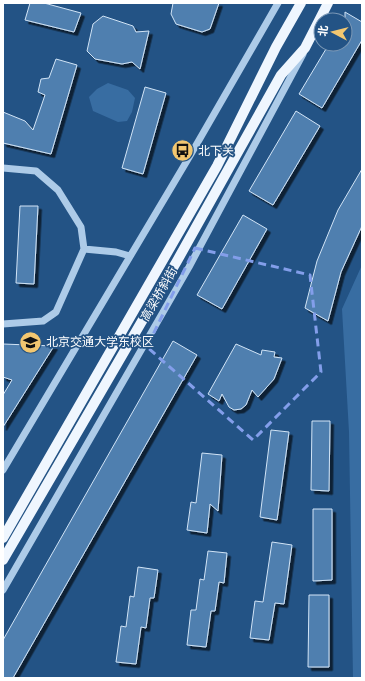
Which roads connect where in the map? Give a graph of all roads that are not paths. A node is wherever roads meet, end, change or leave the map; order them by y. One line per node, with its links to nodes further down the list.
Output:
1 (278, 3): 7 (street)
2 (301, 3): 10 (main road, 高梁桥斜街)
3 (328, 3): 4 (main road, 高梁桥斜街)
4 (305, 48): 11 (main road, 高梁桥斜街); 12 (street, 高梁桥斜街)
5 (3, 168): 6 (street)
6 (84, 249): 7 (street); 8 (street)
7 (130, 256): 9 (street)
8 (3, 324)
9 (4, 467)
10 (3, 538)
11 (3, 560)
12 (3, 590)

